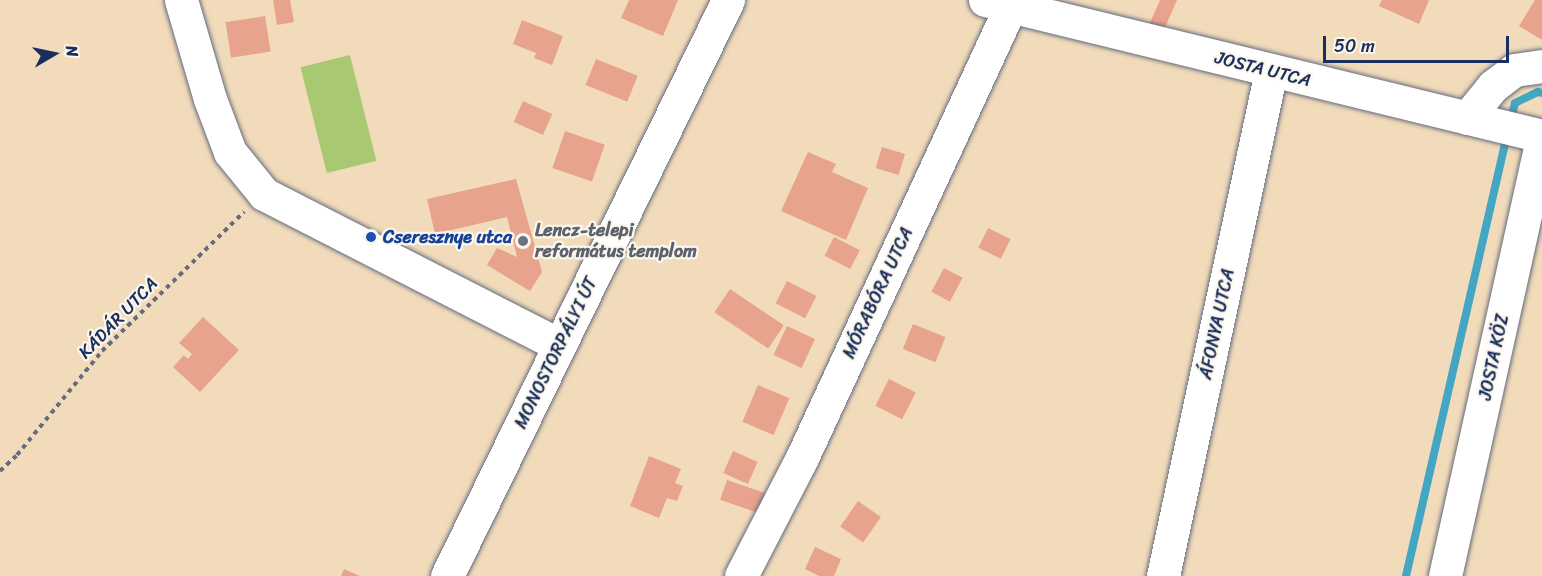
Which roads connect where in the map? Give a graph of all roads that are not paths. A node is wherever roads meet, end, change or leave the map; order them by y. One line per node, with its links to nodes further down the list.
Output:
1 (181, 0): 7 (street)
2 (728, 0): 7 (street, MONOSTORPÁLYI ÚT)
3 (998, 4): 5 (street, JOSTA UTCA); 9 (street, MÓRABÓRA UTCA)
4 (1542, 66): 6 (street)
5 (1271, 71): 6 (street, JOSTA UTCA); 10 (street, ÁFONYA UTCA)
6 (1513, 130): 11 (street, JOSTA KÖZ)
7 (559, 345): 8 (street, MONOSTORPÁLYI ÚT)
8 (447, 576)
9 (741, 576)
10 (1163, 576)
11 (1445, 576)

